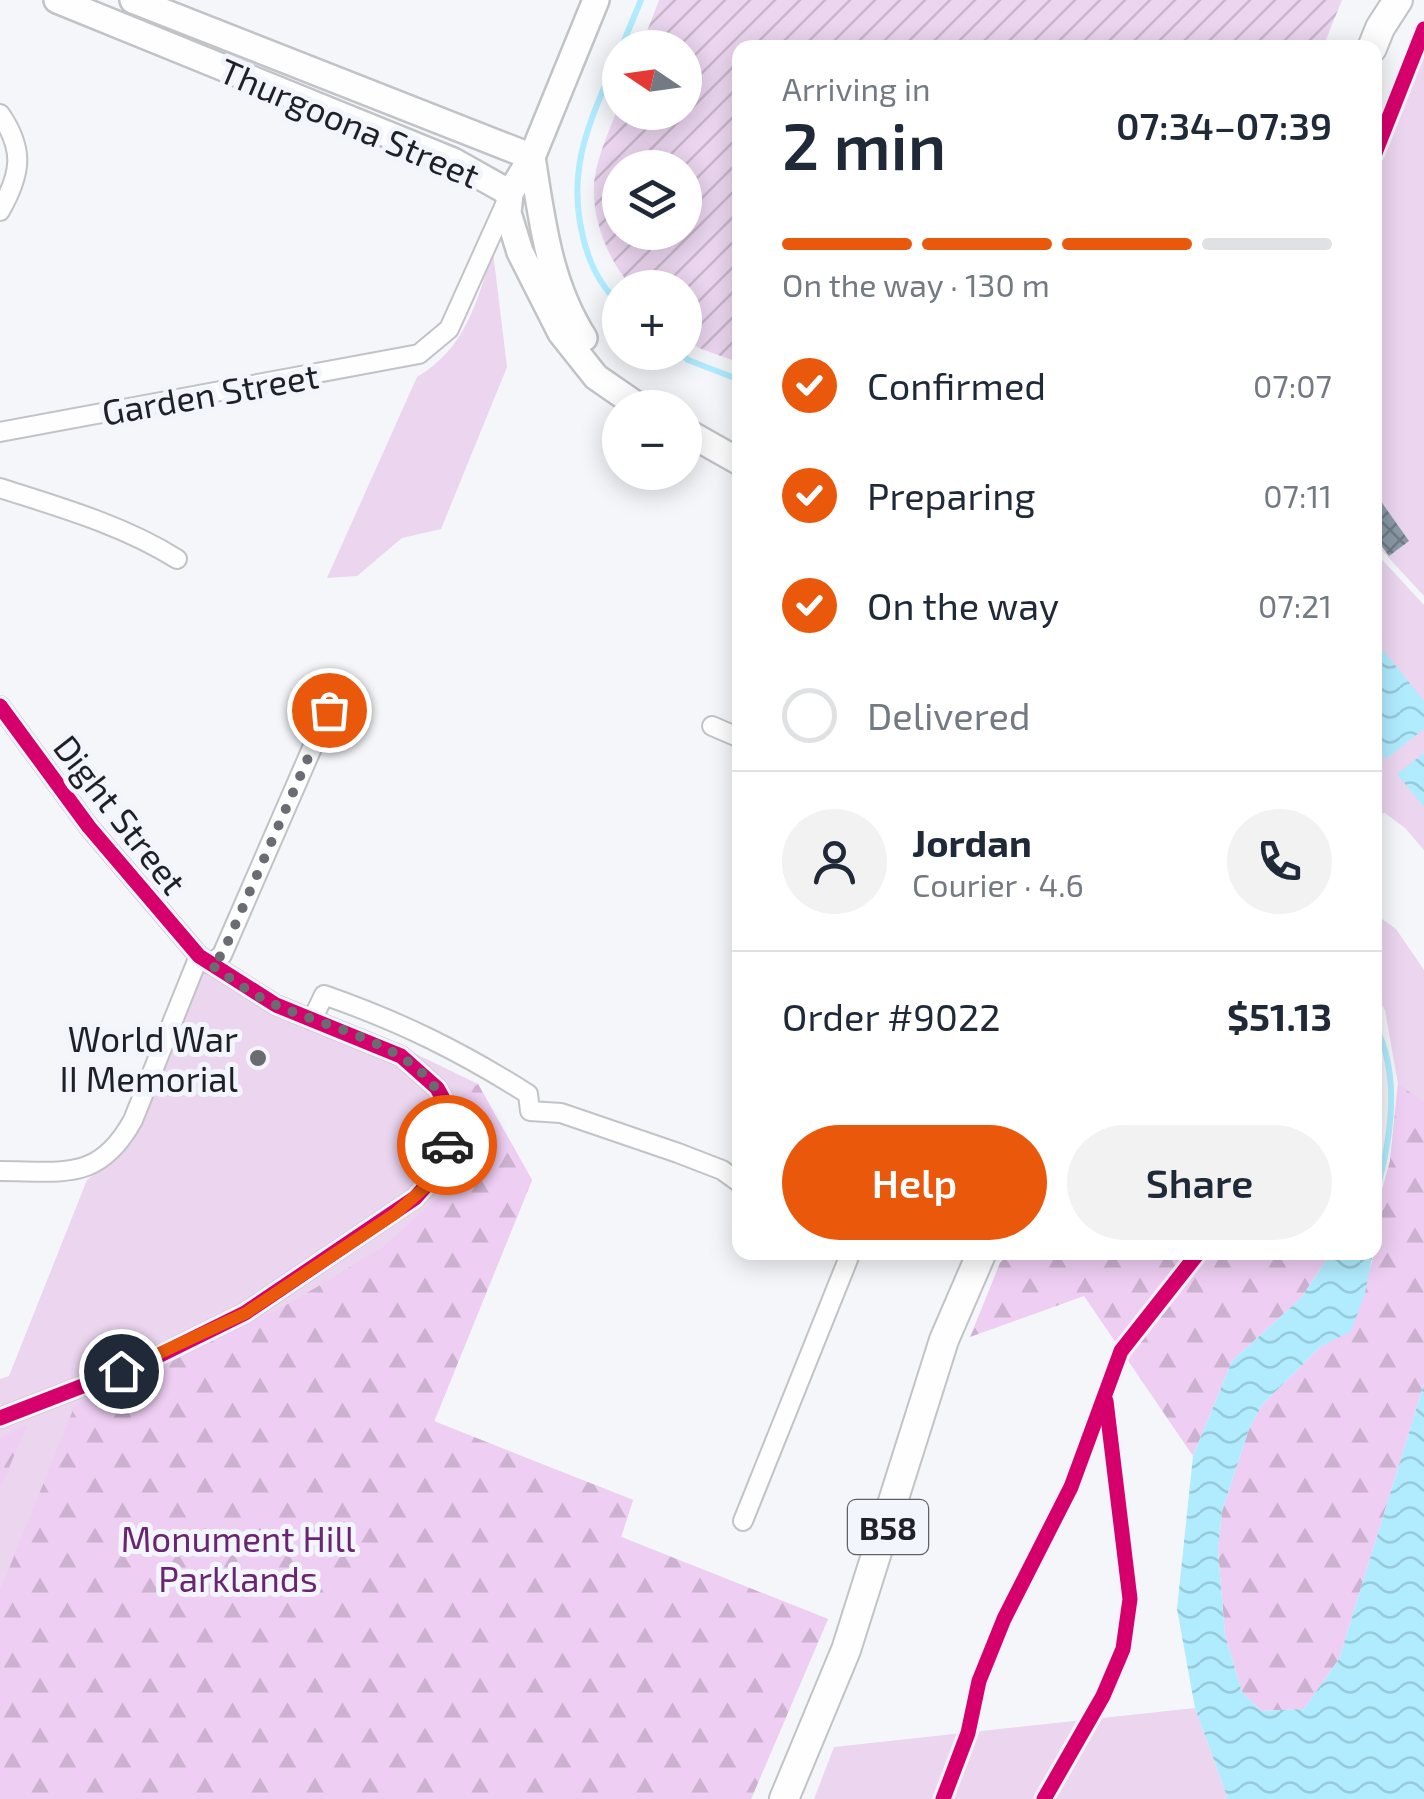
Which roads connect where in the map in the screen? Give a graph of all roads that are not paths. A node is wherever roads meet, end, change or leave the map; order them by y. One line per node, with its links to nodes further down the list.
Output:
1 (57, 0): 7 (main road, Thurgoona Street)
2 (133, 0): 6 (main road, Thurgoona Street)
3 (596, 0): 9 (main road)
4 (1398, 0): 5 (main road)
5 (1378, 25)
6 (346, 83): 7 (main road); 9 (main road, Thurgoona Street)
7 (334, 112): 10 (main road, Thurgoona Street)
8 (0, 114): 11 (street)
9 (532, 157): 10 (main road); 13 (main road, Thurgoona Street)
10 (510, 193): 12 (main road, Thurgoona Street); 14 (street, Garden Street)
11 (0, 211)
12 (616, 390)
13 (628, 390)
14 (0, 432)
15 (702, 441): 16 (main road)
16 (732, 458)
17 (0, 488): 18 (street)
18 (176, 559)
19 (0, 706): 23 (street, Dight Street)
20 (329, 710): 23 (street)
21 (712, 726): 22 (street)
22 (732, 735)
23 (204, 960): 24 (street, Dight Street); 25 (street)
24 (312, 1020): 26 (street); 29 (street, Dight Street)
25 (0, 1171)
26 (732, 1177)
27 (848, 1260): 30 (street)
28 (979, 1260): 31 (main road, B58)
29 (0, 1418)
30 (743, 1520)
31 (784, 1799)

